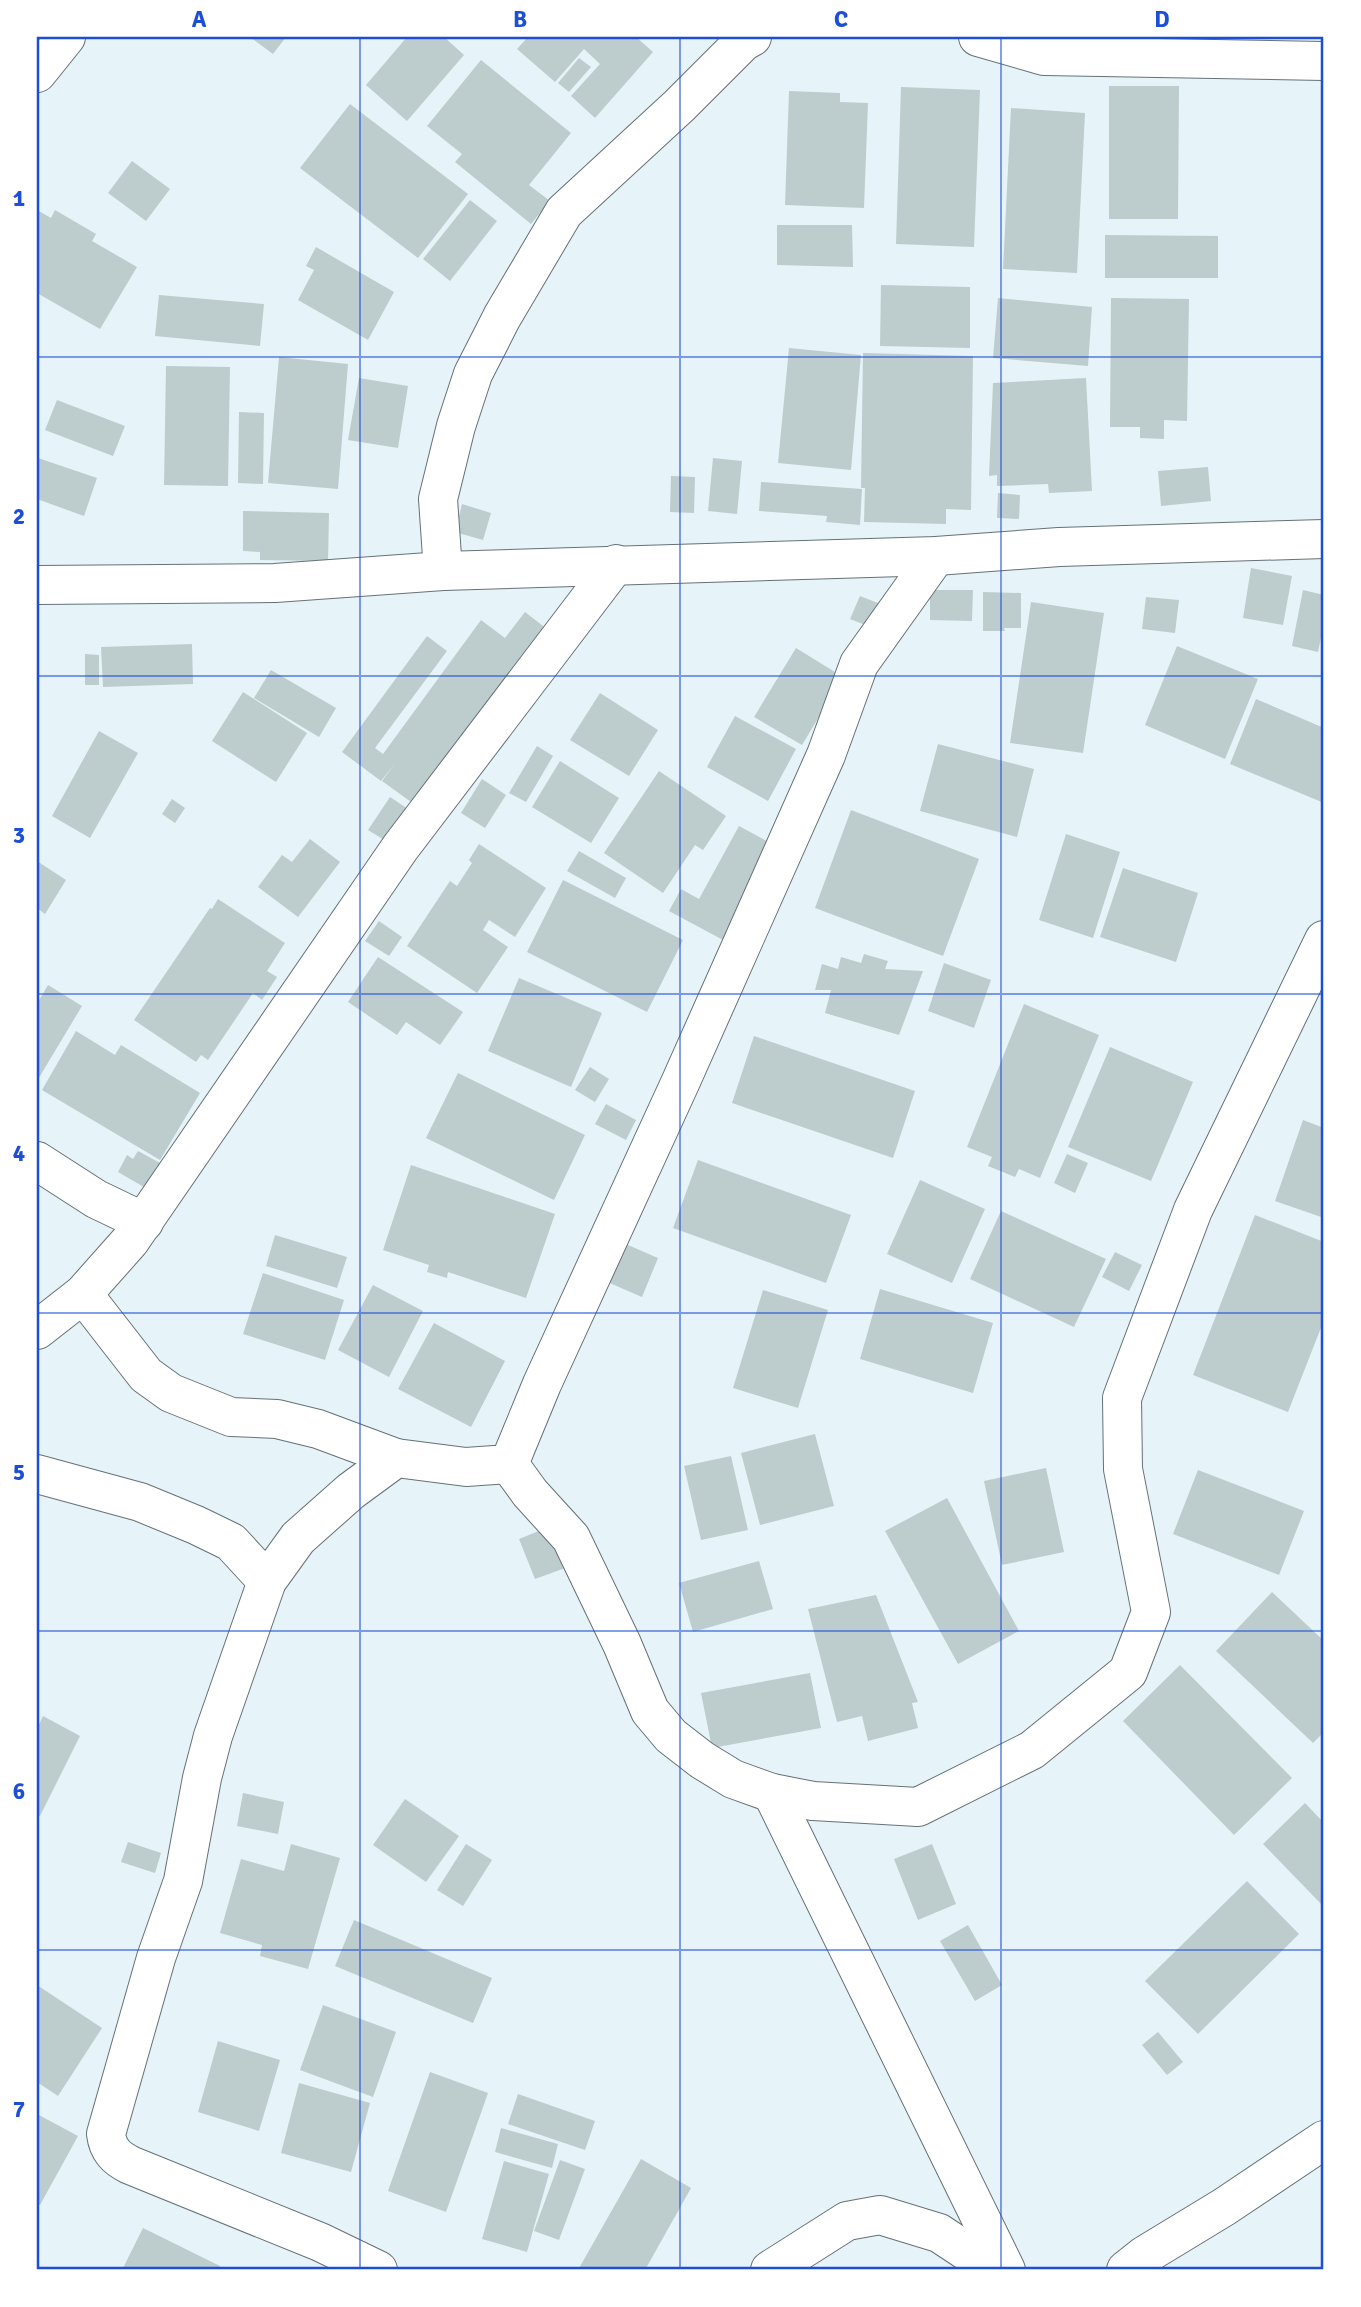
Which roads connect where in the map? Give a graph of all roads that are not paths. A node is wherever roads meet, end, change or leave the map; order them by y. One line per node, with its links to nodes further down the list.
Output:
1 (66, 37): 5 (street)
2 (752, 37): 9 (street)
3 (978, 37): 4 (street)
4 (1324, 61)
5 (37, 73)
6 (1324, 539): 7 (street)
7 (936, 556): 8 (street); 17 (street)
8 (616, 564): 9 (street); 13 (street)
9 (443, 571): 10 (street)
10 (37, 584)
11 (1324, 940): 20 (street)
12 (37, 1161): 13 (street)
13 (144, 1222): 14 (street)
14 (83, 1294): 15 (street); 16 (street)
15 (37, 1330)
16 (396, 1458): 17 (street); 19 (street)
17 (509, 1464): 20 (street)
18 (37, 1474): 19 (street)
19 (267, 1581): 22 (street)
20 (772, 1793): 25 (street)
21 (1324, 2140): 26 (street)
22 (378, 2270)
23 (770, 2270): 24 (street)
24 (995, 2270)
25 (1006, 2270)
26 (1126, 2270)

